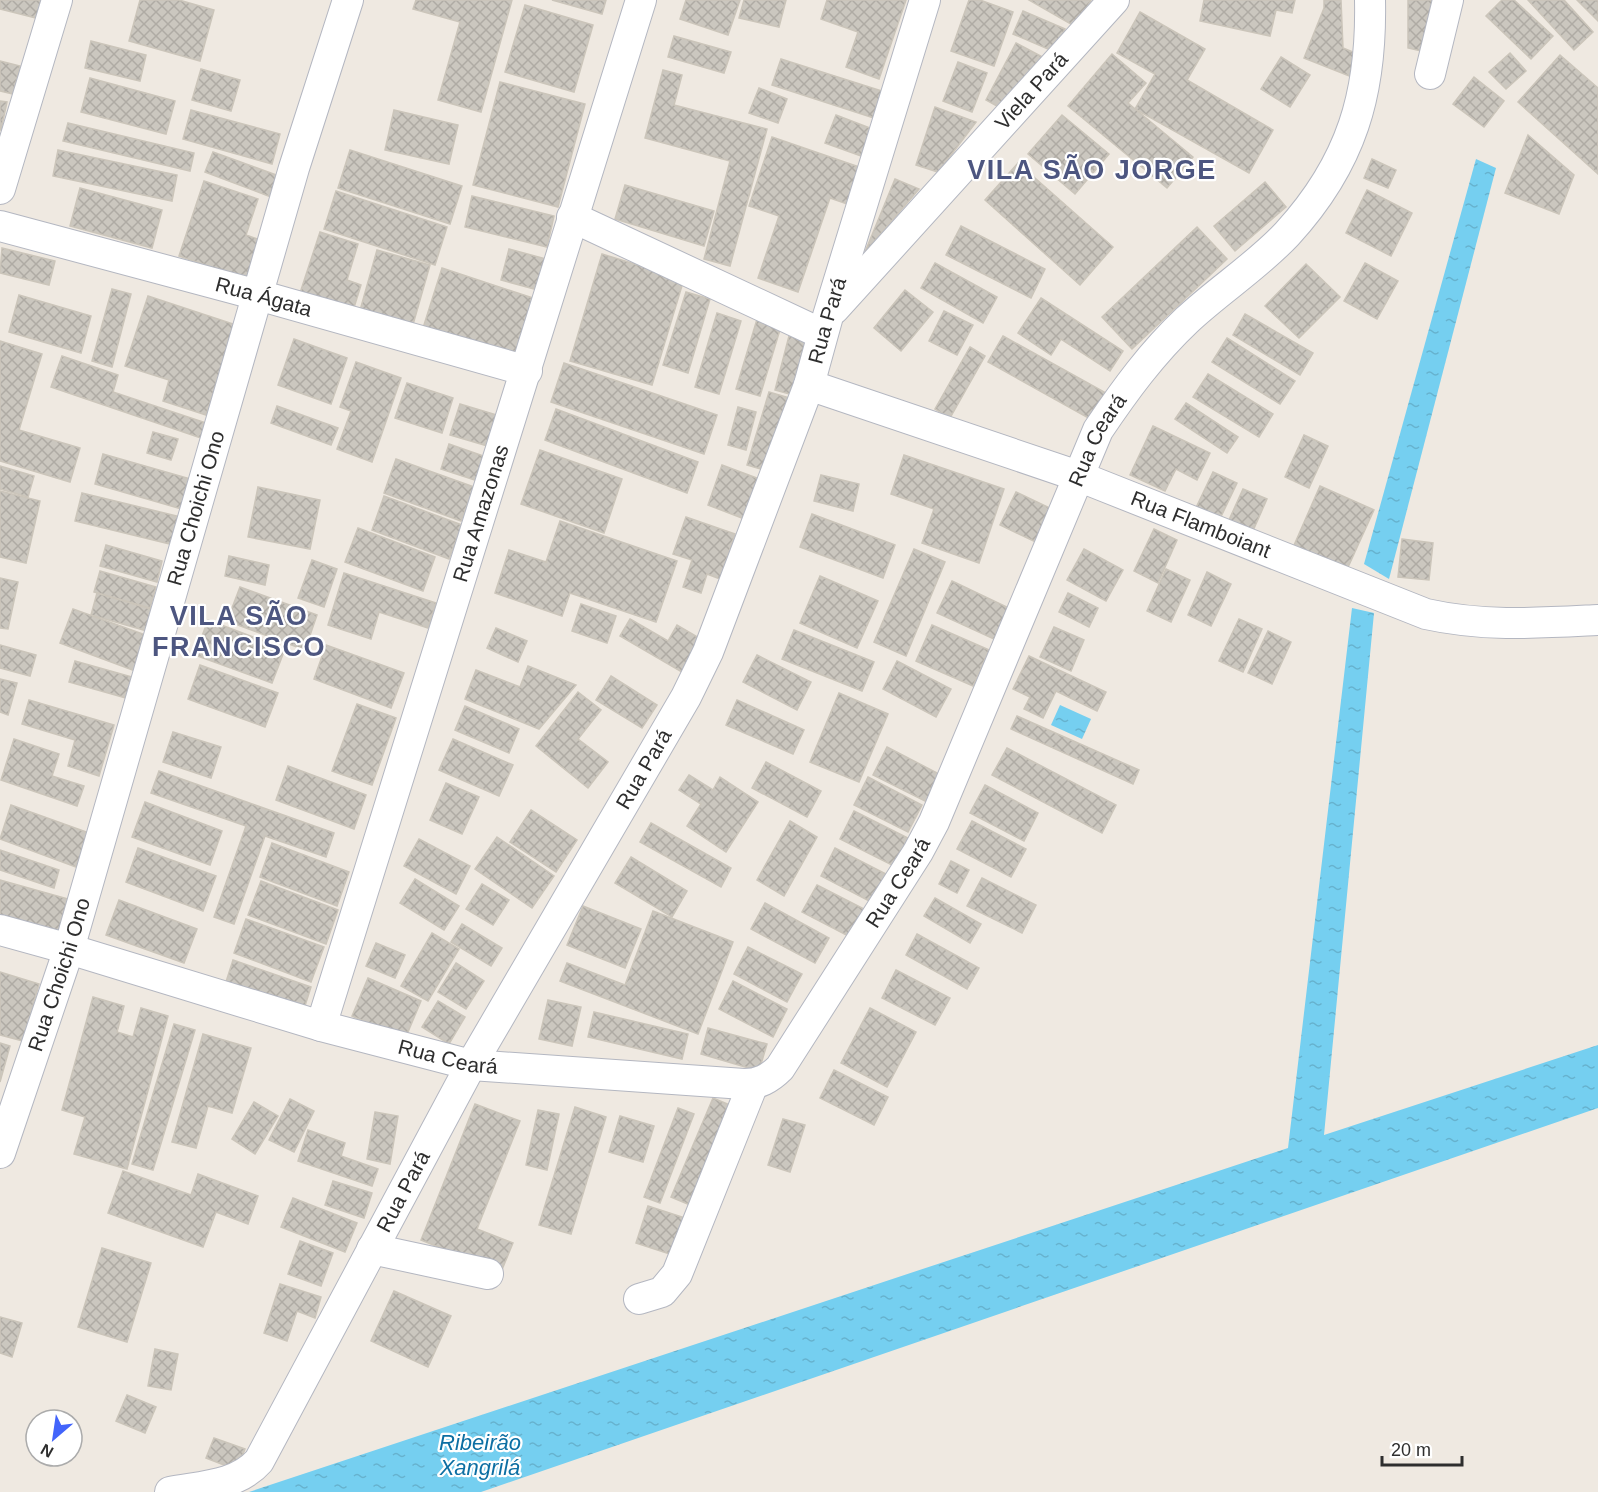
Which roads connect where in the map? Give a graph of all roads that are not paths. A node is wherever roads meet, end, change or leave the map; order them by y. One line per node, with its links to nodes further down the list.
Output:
1 (57, 0): 9 (street)
2 (348, 0): 12 (street, Rua Choichi Ono)
3 (641, 0): 10 (street, Rua Amazonas)
4 (925, 0): 13 (street, Rua Pará)
5 (1114, 0): 13 (street, Viela Pará)
6 (1370, 0): 16 (street, Rua Ceará)
7 (1449, 0): 8 (street)
8 (1430, 74)
9 (0, 189)
10 (572, 217): 13 (street); 14 (street, Rua Amazonas)
11 (0, 226): 12 (street, Rua Ágata)
12 (258, 295): 14 (street, Rua Ágata); 19 (street, Rua Choichi Ono)
13 (825, 325): 15 (street, Rua Pará)
14 (527, 371): 20 (street, Rua Amazonas)
15 (809, 385): 16 (street, Rua Flamboiant); 21 (street, Rua Pará)
16 (1078, 476): 17 (street, Rua Flamboiant); 22 (street, Rua Ceará)
17 (1598, 620)
18 (0, 930): 19 (street, Rua Ceará)
19 (69, 949): 20 (street, Rua Ceará); 23 (street, Rua Choichi Ono)
20 (321, 1026): 21 (street, Rua Ceará)
21 (471, 1065): 22 (street, Rua Ceará); 24 (street, Rua Pará)
22 (753, 1084): 26 (street)
23 (0, 1153)
24 (372, 1249): 25 (street); 27 (street, Rua Pará)
25 (488, 1274)
26 (639, 1299)
27 (170, 1492)

